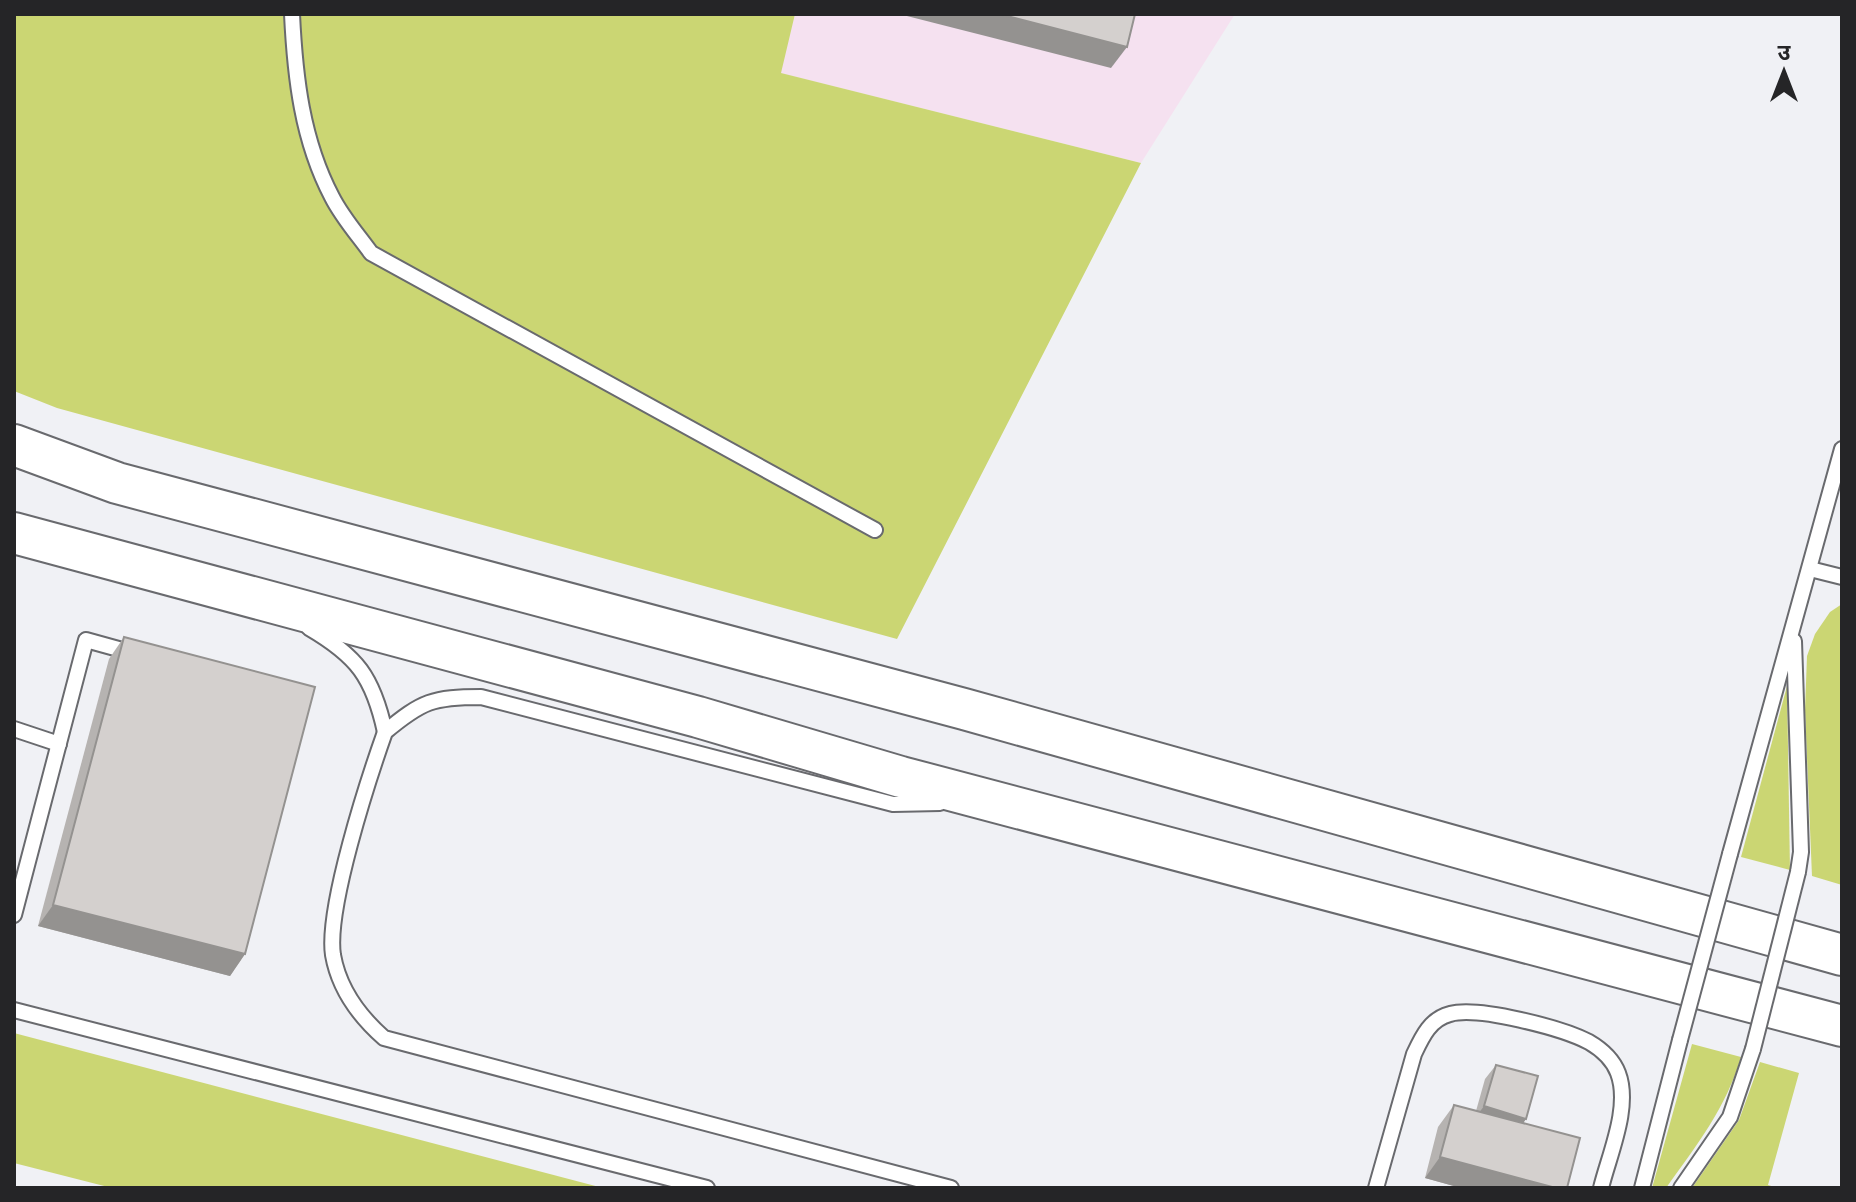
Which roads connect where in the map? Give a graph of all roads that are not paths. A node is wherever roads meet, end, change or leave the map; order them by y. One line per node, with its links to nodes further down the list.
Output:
1 (292, 14): 4 (lane)
2 (14, 445): 16 (main road)
3 (1842, 449): 6 (lane)
4 (875, 530)
5 (14, 533): 8 (main road)
6 (1810, 569): 7 (lane); 9 (lane)
7 (1842, 577)
8 (255, 597): 12 (lane); 14 (main road)
9 (1794, 627): 23 (lane, bridge); 24 (lane, bridge)
10 (143, 656): 13 (lane)
11 (14, 729): 13 (lane)
12 (385, 732): 14 (lane); 20 (lane)
13 (59, 744): 15 (lane)
14 (994, 801): 18 (main road)
15 (14, 915)
16 (1842, 955)
17 (14, 1010): 19 (lane)
18 (1842, 1026)
19 (707, 1188)
20 (951, 1188)
21 (1376, 1188): 22 (lane)
22 (1601, 1188)
23 (1642, 1188)
24 (1681, 1188)

